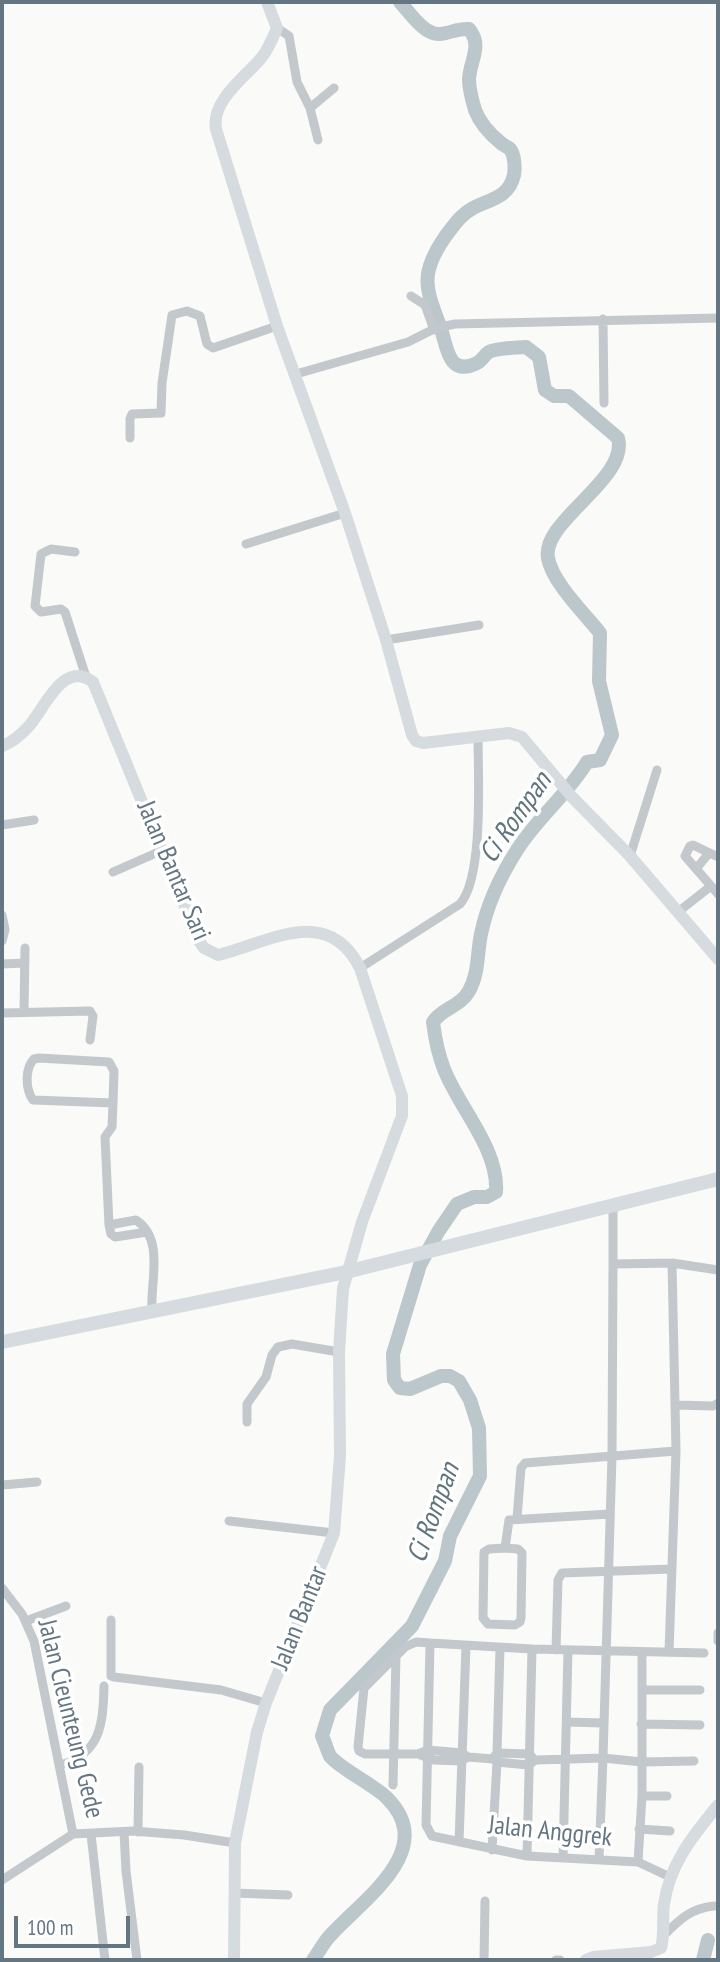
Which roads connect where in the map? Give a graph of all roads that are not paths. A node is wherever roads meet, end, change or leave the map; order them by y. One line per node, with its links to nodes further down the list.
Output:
1 (267, 2): 2 (street)
2 (277, 27): 4 (street); 9 (street)
3 (334, 88): 4 (street)
4 (310, 108): 5 (street)
5 (317, 140)
6 (411, 296): 10 (street)
7 (718, 318): 8 (street)
8 (603, 319): 10 (street); 12 (street)
9 (277, 327): 11 (street); 13 (street)
10 (438, 328): 11 (street)
11 (296, 374): 14 (street)
12 (604, 403)
13 (130, 438)
14 (345, 513): 15 (street); 18 (street)
15 (246, 544)
16 (75, 552): 19 (street)
17 (479, 625): 18 (street)
18 (386, 640): 20 (street)
19 (86, 677): 21 (street); 25 (street, Jalan Bantar Sari)
20 (478, 737): 27 (street); 40 (street)
21 (2, 746)
22 (657, 770): 27 (street)
23 (34, 820): 24 (street)
24 (2, 825)
25 (163, 850): 30 (street); 40 (street, Jalan Bantar Sari)
26 (709, 853): 28 (street); 29 (street); 29 (street)
27 (630, 856): 33 (street)
28 (718, 857)
29 (696, 869): 31 (street)
30 (113, 872)
31 (711, 886): 32 (street); 33 (street)
32 (718, 894)
33 (678, 912): 37 (street)
34 (2, 915): 35 (street)
35 (2, 941)
36 (25, 948): 38 (street)
37 (718, 959)
38 (25, 963): 39 (street); 41 (street)
39 (2, 964)
40 (360, 968): 52 (street, Jalan Bantar Sari)
41 (24, 1012): 42 (street); 43 (street)
42 (2, 1013)
43 (90, 1040)
44 (113, 1102): 44 (street); 47 (street)
45 (718, 1179): 46 (main road)
46 (613, 1206): 50 (street); 52 (main road)
47 (109, 1225): 48 (street); 48 (street)
48 (147, 1232): 53 (street)
49 (672, 1263): 50 (street); 51 (street); 57 (street)
50 (613, 1264): 60 (street)
51 (718, 1270)
52 (346, 1272): 53 (main road); 55 (street, Jalan Bantar)
53 (152, 1310): 54 (main road)
54 (2, 1342)
55 (339, 1352): 58 (street); 66 (street, Jalan Bantar)
56 (718, 1403): 57 (street)
57 (675, 1405): 59 (street)
58 (247, 1422)
59 (676, 1451): 60 (street); 68 (street)
60 (612, 1456): 63 (street); 64 (street)
61 (37, 1482): 62 (street)
62 (2, 1485)
63 (610, 1514): 64 (street); 69 (street)
64 (517, 1518): 67 (street)
65 (229, 1521): 66 (street)
66 (334, 1533): 90 (street, Jalan Bantar)
67 (505, 1548): 67 (street)
68 (671, 1569): 69 (street); 84 (street)
69 (609, 1572): 80 (street); 82 (street)
70 (2, 1588): 73 (street, Jalan Cieunteung Gede)
71 (66, 1606): 73 (street)
72 (111, 1620): 90 (street)
73 (26, 1621): 104 (street, Jalan Cieunteung Gede)
74 (718, 1633): 75 (street)
75 (718, 1641)
76 (430, 1643): 77 (street); 86 (street); 95 (street)
77 (466, 1646): 78 (street); 97 (street)
78 (499, 1648): 79 (street); 98 (street)
79 (532, 1649): 80 (street); 100 (street)
80 (556, 1650): 81 (street)
81 (568, 1650): 82 (street); 91 (street)
82 (606, 1651): 83 (street); 92 (street)
83 (642, 1652): 84 (street); 88 (street)
84 (670, 1652): 85 (street)
85 (704, 1653)
86 (396, 1656): 96 (street); 96 (street)
87 (104, 1686): 104 (street)
88 (642, 1690): 89 (street); 93 (street)
89 (700, 1690)
90 (266, 1703): 117 (street, Jalan Bantar)
91 (567, 1722): 92 (street); 101 (street)
92 (604, 1723): 99 (street)
93 (641, 1724): 94 (street); 103 (street)
94 (700, 1725)
95 (428, 1754): 96 (street); 97 (street); 116 (street, Jalan Anggrek)
96 (394, 1755): 106 (street)
97 (464, 1757): 98 (street); 116 (street)
98 (495, 1758): 100 (street); 118 (street)
99 (603, 1758): 101 (street); 103 (street); 121 (street)
100 (531, 1760): 101 (street); 119 (street)
101 (567, 1760): 120 (street)
102 (694, 1761): 103 (street)
103 (642, 1762): 107 (street)
104 (60, 1765): 114 (street, Jalan Cieunteung Gede)
105 (139, 1768): 113 (street)
106 (393, 1785)
107 (642, 1796): 108 (street); 110 (street)
108 (667, 1796)
109 (718, 1805): 123 (street)
110 (639, 1829): 111 (street); 122 (street)
111 (670, 1831)
112 (124, 1832): 113 (street, Jalan Cieunteung Gede); 115 (street, Jalan Cieunteung Gede); 131 (street)
113 (138, 1832): 117 (street, Jalan Cieunteung Gede)
114 (74, 1834): 115 (street, Jalan Cieunteung Gede); 124 (street)
115 (91, 1834): 130 (street)
116 (459, 1842): 118 (street, Jalan Anggrek)
117 (235, 1843): 125 (street, Jalan Bantar)
118 (492, 1850): 119 (street, Jalan Anggrek)
119 (527, 1856): 120 (street, Jalan Anggrek)
120 (563, 1858): 121 (street, Jalan Anggrek)
121 (598, 1859): 122 (street, Jalan Anggrek)
122 (638, 1862): 123 (street, Jalan Anggrek)
123 (670, 1877): 129 (street)
124 (2, 1880)
125 (234, 1893): 126 (street); 132 (street, Jalan Bantar)
126 (288, 1895)
127 (485, 1901): 133 (street)
128 (715, 1906): 129 (street)
129 (663, 1936): 134 (street)
130 (105, 1960)
131 (137, 1960)
132 (234, 1960)
133 (484, 1960)
134 (586, 1960)

